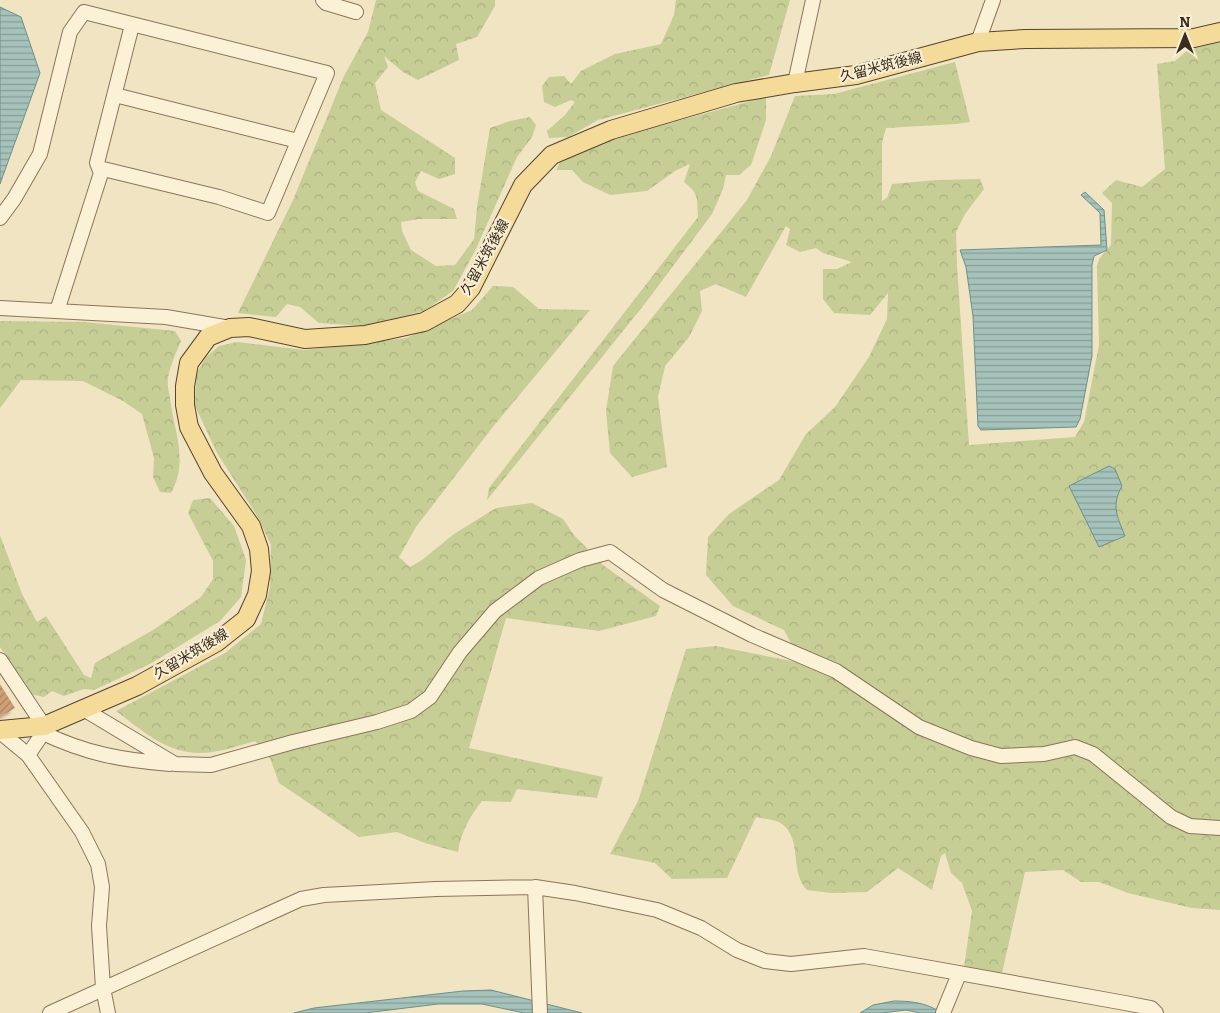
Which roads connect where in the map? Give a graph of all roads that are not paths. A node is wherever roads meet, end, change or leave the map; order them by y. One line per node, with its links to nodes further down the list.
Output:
1 (323, 0): 4 (street)
2 (813, 0): 8 (street)
3 (993, 0): 7 (street)
4 (356, 12)
5 (132, 25): 9 (street); 10 (street); 12 (street)
6 (1220, 32): 7 (main road, 久留米筑後線)
7 (978, 42): 8 (main road, 久留米筑後線)
8 (795, 83): 15 (main road, 久留米筑後線)
9 (115, 95): 10 (street); 11 (street)
10 (298, 141): 11 (street)
11 (98, 168): 14 (street)
12 (0, 218)
13 (0, 308): 14 (street)
14 (57, 311): 15 (street)
15 (230, 328): 17 (main road, 久留米筑後線)
16 (0, 660): 18 (street)
17 (85, 710): 18 (main road, 久留米筑後線); 21 (street)
18 (44, 729): 19 (main road, 久留米筑後線); 20 (street); 21 (street)
19 (0, 731): 20 (street)
20 (28, 756): 25 (street)
21 (174, 764): 22 (street)
22 (1220, 828)
23 (535, 887): 24 (street); 25 (street); 28 (street)
24 (958, 974): 29 (street); 30 (street)
25 (103, 988): 26 (street); 27 (street)
26 (50, 1013)
27 (108, 1013)
28 (540, 1013)
29 (943, 1013)
30 (1156, 1013)

